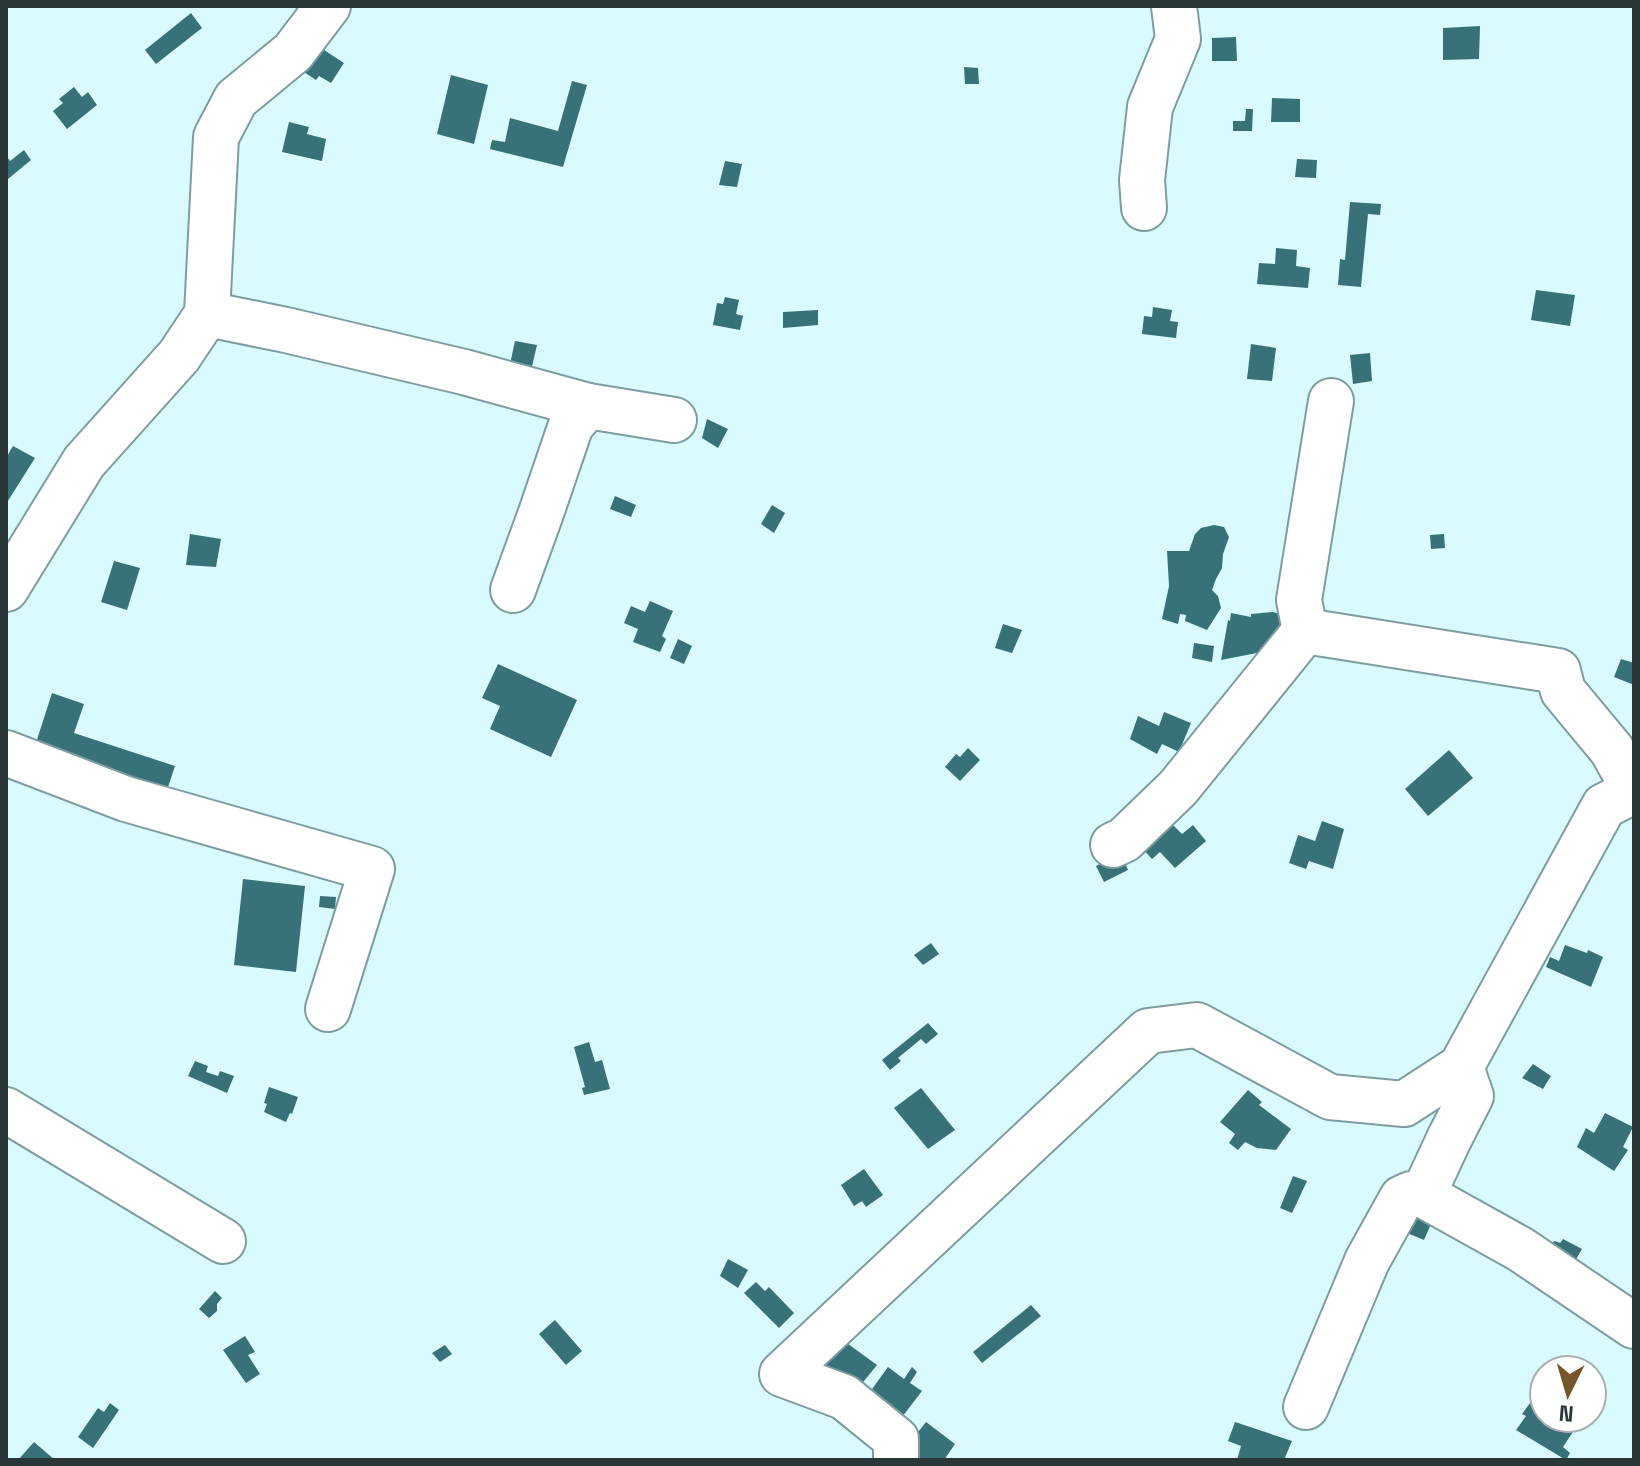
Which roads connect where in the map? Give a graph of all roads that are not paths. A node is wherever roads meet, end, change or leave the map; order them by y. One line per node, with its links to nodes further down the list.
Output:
1 (328, 6): 4 (street)
2 (1174, 6): 3 (street)
3 (1144, 208)
4 (207, 314): 6 (street); 8 (street)
5 (1331, 401): 10 (street)
6 (588, 406): 7 (street); 9 (street)
7 (674, 420)
8 (6, 589)
9 (513, 590)
10 (1305, 631): 12 (street); 13 (street)
11 (6, 753): 14 (street)
12 (1634, 790): 15 (street)
13 (1113, 845)
14 (328, 1009)
15 (1461, 1067): 17 (street); 21 (street)
16 (6, 1110): 18 (street)
17 (1423, 1195): 19 (street); 20 (street)
18 (223, 1241)
19 (1634, 1326)
20 (1306, 1407)
21 (896, 1460)

